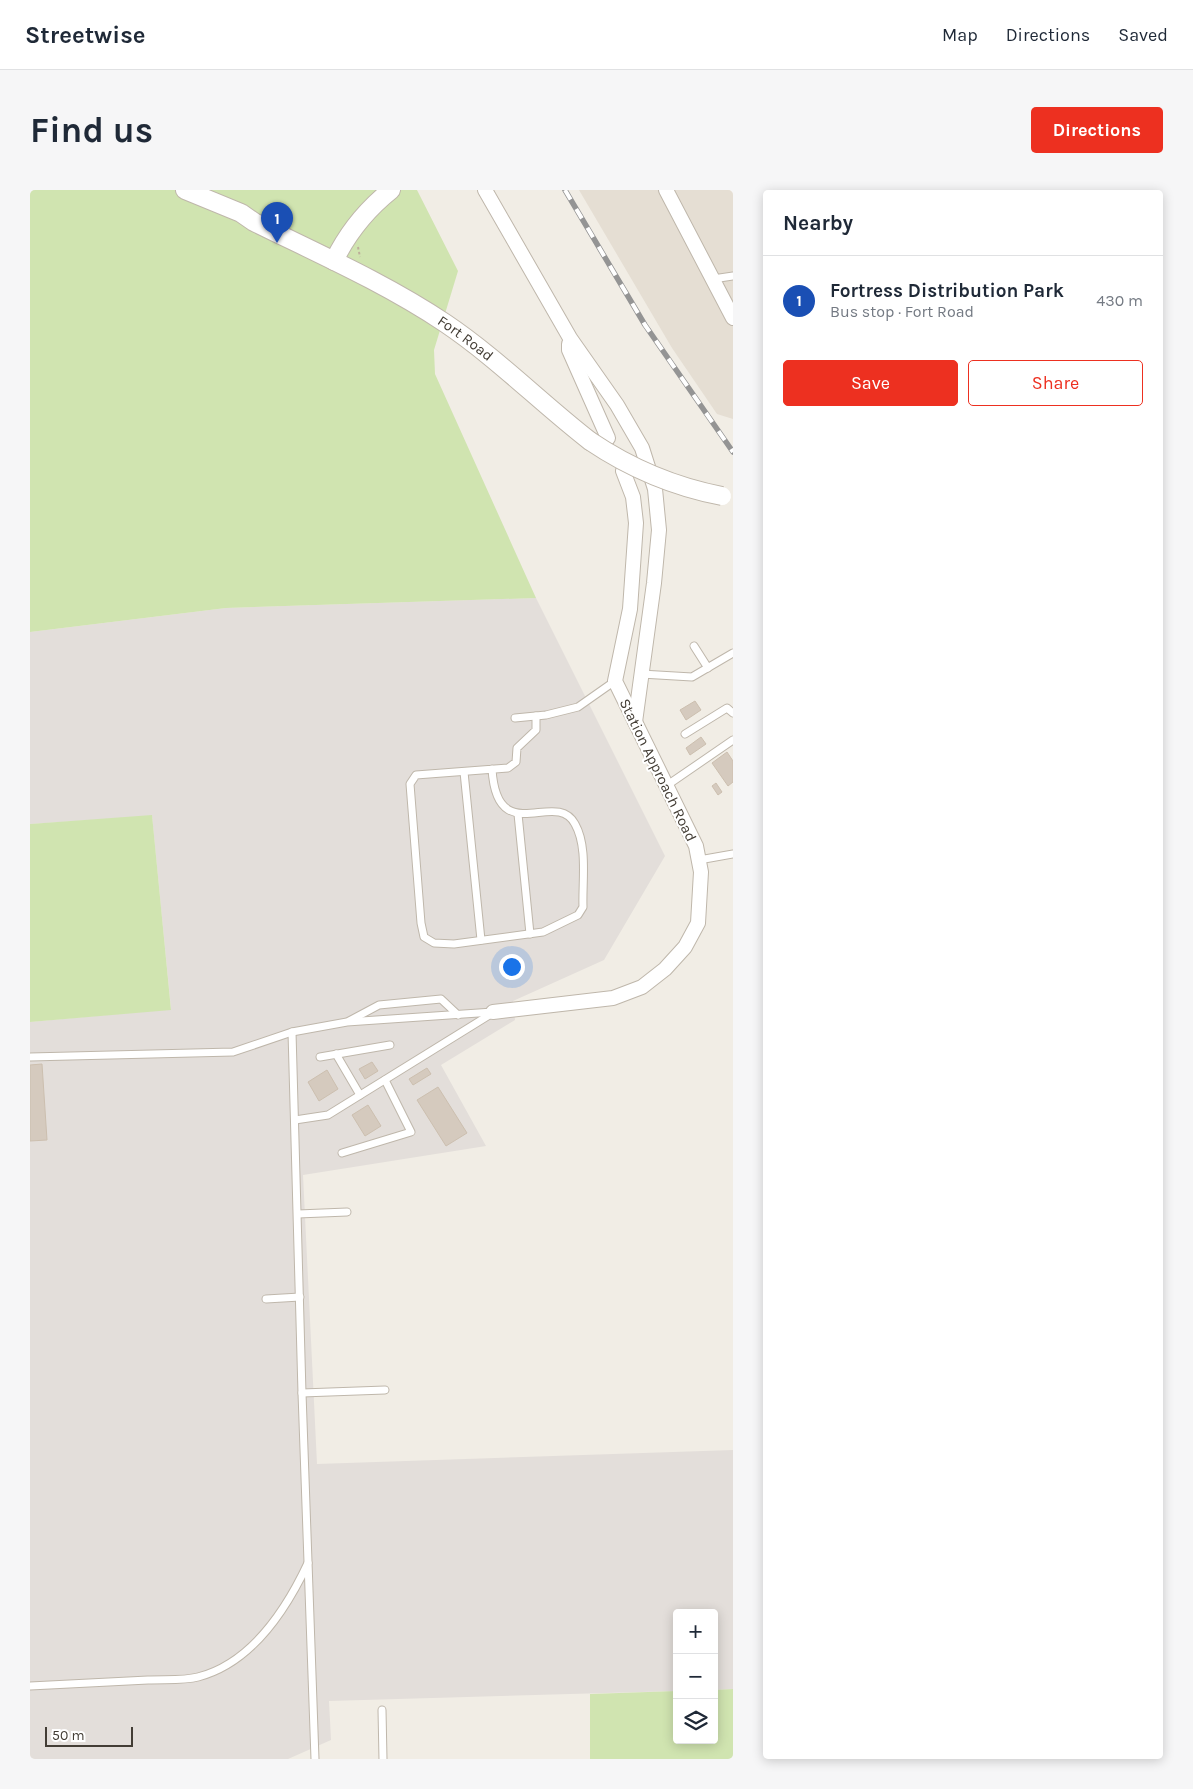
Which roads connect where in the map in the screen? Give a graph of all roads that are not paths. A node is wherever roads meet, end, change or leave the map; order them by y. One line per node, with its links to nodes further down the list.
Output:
1 (185, 190): 5 (street, Fort Road)
2 (391, 190): 5 (street)
3 (485, 190): 9 (street)
4 (666, 190): 7 (street)
5 (334, 261): 12 (street, Fort Road, bridge)
6 (733, 276): 7 (lane)
7 (712, 279): 8 (street)
8 (733, 318)
9 (570, 338): 10 (street); 16 (street)
10 (608, 438)
11 (623, 471): 17 (street)
12 (728, 496)
13 (694, 646): 15 (lane)
14 (733, 653): 15 (lane)
15 (708, 668): 16 (lane)
16 (641, 674): 21 (street)
17 (615, 681): 19 (lane); 21 (street, Station Approach Road)
18 (733, 713): 22 (lane)
19 (536, 716): 20 (lane); 24 (lane)
20 (515, 718)
21 (635, 722): 26 (street, Station Approach Road)
22 (685, 734)
23 (733, 740): 26 (lane)
24 (492, 769): 25 (lane); 27 (lane)
25 (464, 772): 31 (lane); 31 (lane)
26 (666, 786): 29 (street, Station Approach Road)
27 (518, 814): 30 (lane); 30 (lane)
28 (733, 854): 29 (lane)
29 (699, 860): 32 (street, Station Approach Road)
30 (530, 934): 31 (lane)
31 (481, 940)
32 (493, 1012): 33 (lane); 40 (lane)
33 (458, 1015): 34 (lane); 34 (lane)
34 (347, 1022): 35 (lane)
35 (292, 1032): 38 (lane); 42 (lane)
36 (390, 1044): 37 (lane)
37 (336, 1054): 39 (lane); 41 (lane)
38 (30, 1057)
39 (320, 1057)
40 (385, 1080): 41 (lane); 43 (lane)
41 (360, 1095): 42 (lane)
42 (295, 1120): 45 (lane)
43 (342, 1153)
44 (347, 1212): 45 (lane)
45 (298, 1214): 46 (lane)
46 (300, 1297): 47 (lane); 49 (lane)
47 (266, 1299)
48 (385, 1390): 49 (lane)
49 (302, 1393): 50 (lane)
50 (309, 1560): 51 (lane); 53 (lane)
51 (30, 1686)
52 (382, 1710): 54 (lane)
53 (315, 1759)
54 (383, 1759)

